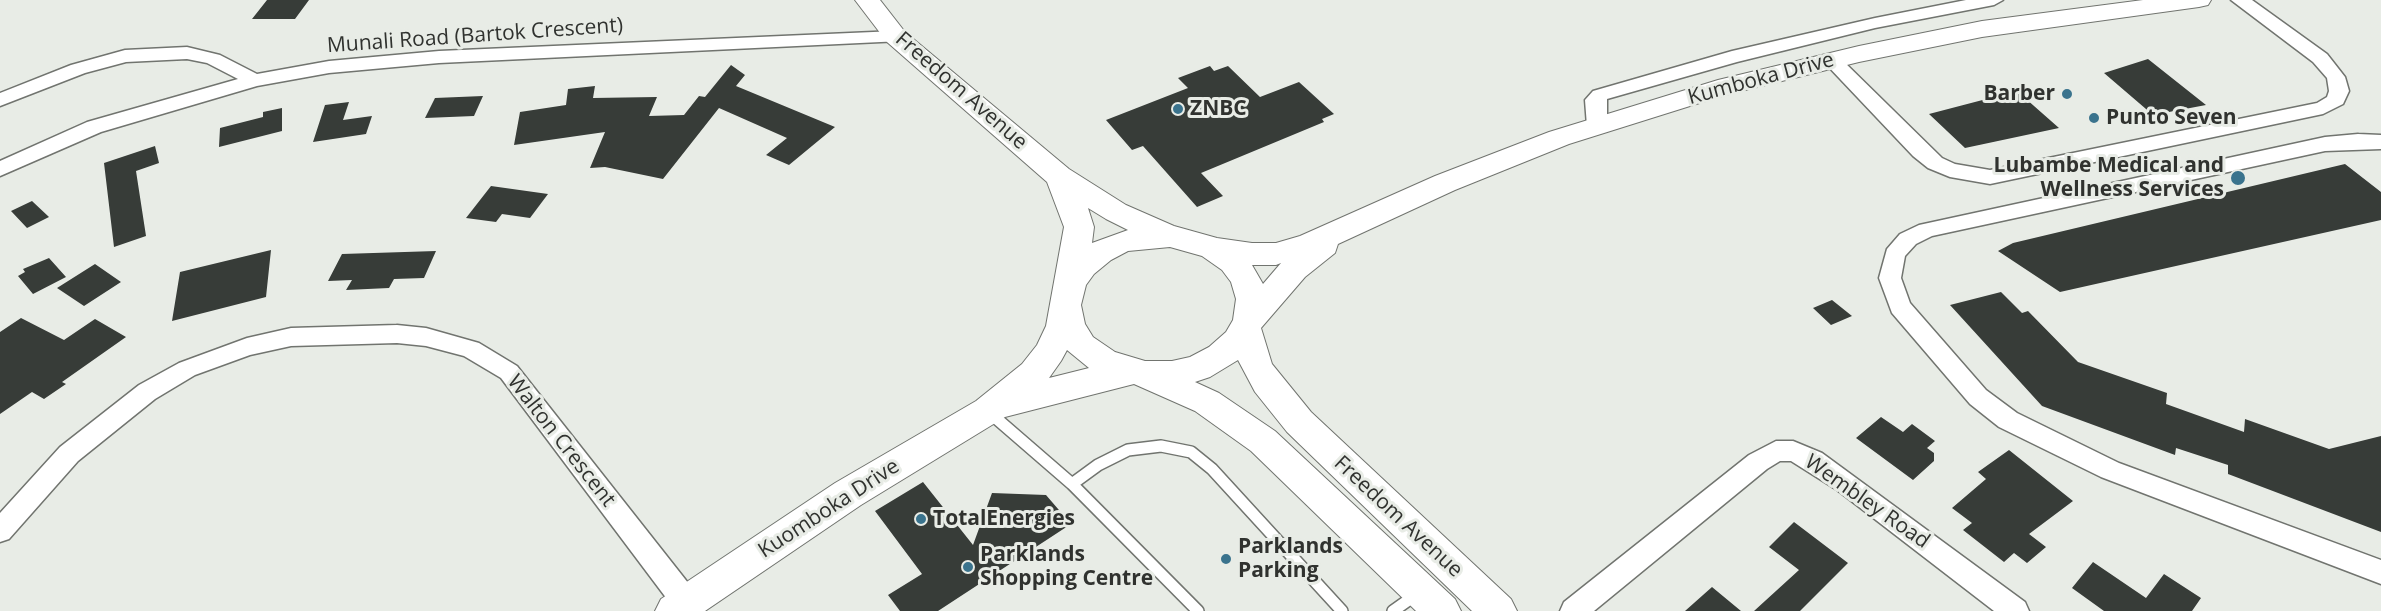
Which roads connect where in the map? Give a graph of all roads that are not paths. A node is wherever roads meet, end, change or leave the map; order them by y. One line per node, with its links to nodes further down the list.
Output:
1 (867, 0): 5 (main road, Freedom Avenue)
2 (1994, 0): 6 (street)
3 (2199, 0): 7 (main road, Kumboka Drive)
4 (2240, 0): 7 (street)
5 (896, 37): 9 (street, Munali Road (Bartok Crescent)); 14 (main road, Freedom Avenue)
6 (1732, 57): 8 (street); 11 (street)
7 (1832, 61): 8 (main road, Kumboka Drive)
8 (1756, 79): 11 (main road, Kumboka Drive)
9 (255, 80): 10 (street); 13 (street, Munali Road (Bartok Crescent))
10 (0, 100)
11 (1597, 126): 15 (main road, Kumboka Drive)
12 (2381, 142): 24 (street)
13 (0, 169)
14 (1059, 177): 16 (main road, Freedom Avenue); 18 (main road, Freedom Avenue)
15 (1343, 230): 17 (main road, Kumboka Drive); 19 (main road, Kumboka Drive)
16 (1170, 236): 17 (main road); 18 (main road)
17 (1213, 248): 19 (main road)
18 (1068, 294): 20 (main road); 21 (main road, Freedom Avenue)
19 (1247, 325): 20 (main road); 29 (main road, Freedom Avenue)
20 (1138, 373): 21 (main road); 25 (main road, Freedom Avenue)
21 (988, 411): 22 (lane); 26 (main road, Kuomboka Drive)
22 (1072, 484): 27 (lane); 28 (lane)
23 (0, 531): 26 (street, Walton Crescent)
24 (2381, 572)
25 (1419, 604)
26 (680, 606)
27 (1198, 611)
28 (1342, 611)
29 (1498, 611)
30 (1574, 611): 31 (street, Wembley Road)
31 (2015, 611)

